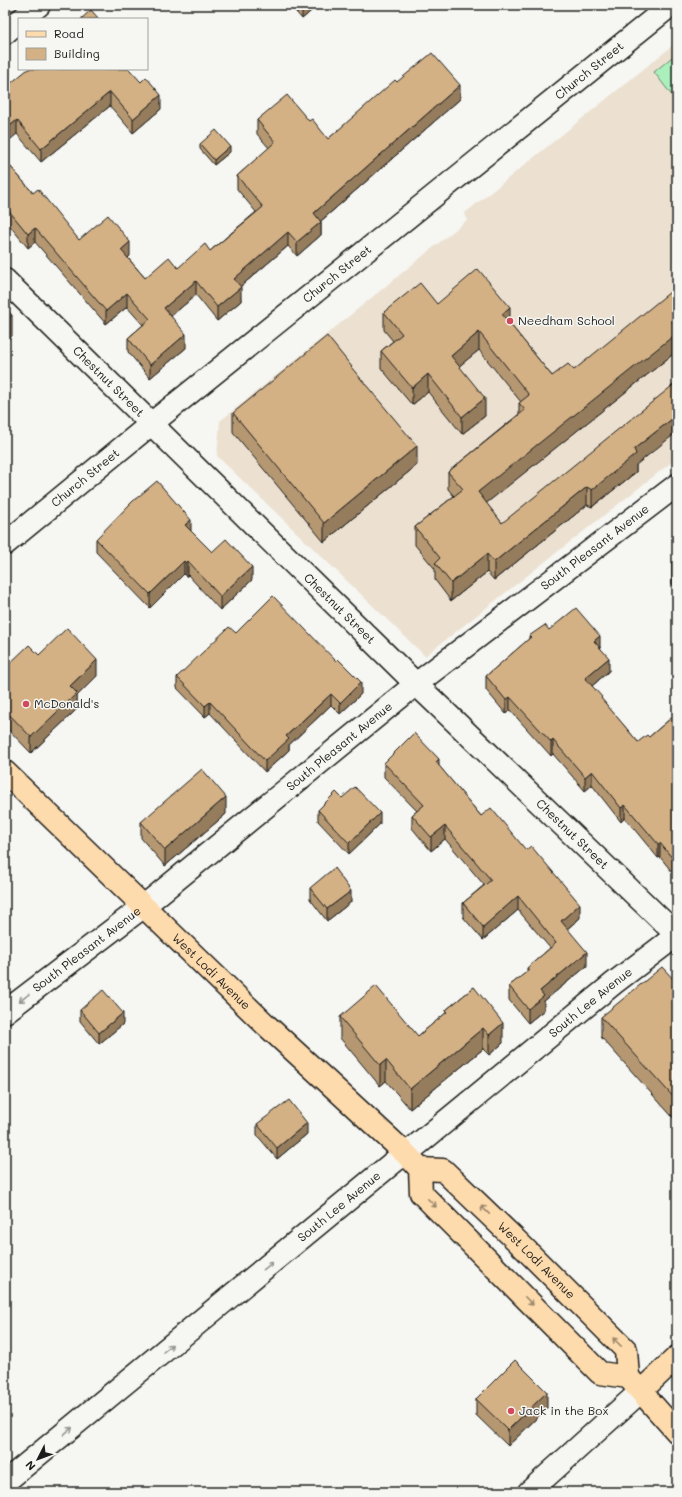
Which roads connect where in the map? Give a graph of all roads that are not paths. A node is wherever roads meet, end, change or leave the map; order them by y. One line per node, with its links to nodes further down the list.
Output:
1 (39, 5): 3 (street)
2 (671, 5): 7 (street, Church Street)
3 (23, 18)
4 (18, 22): 5 (street)
5 (5, 33)
6 (5, 280): 7 (street, Chestnut Street)
7 (151, 424): 9 (street, Church Street); 10 (street, Chestnut Street)
8 (677, 485): 10 (street, South Pleasant Avenue)
9 (5, 544)
10 (416, 684): 12 (street, South Pleasant Avenue); 13 (street, Chestnut Street)
11 (5, 772): 12 (main road, West Lodi Avenue)
12 (144, 906): 14 (street, South Pleasant Avenue, one-way to 14); 15 (main road, West Lodi Avenue)
13 (677, 935): 15 (street, South Lee Avenue)
14 (5, 1012)
15 (413, 1161): 17 (main road, one-way to 17); 17 (main road, West Lodi Avenue, one-way to 15); 19 (street, South Lee Avenue, one-way to 15)
16 (677, 1357): 17 (main road)
17 (634, 1384): 18 (main road); 20 (street)
18 (677, 1432)
19 (5, 1482)
20 (529, 1492)

